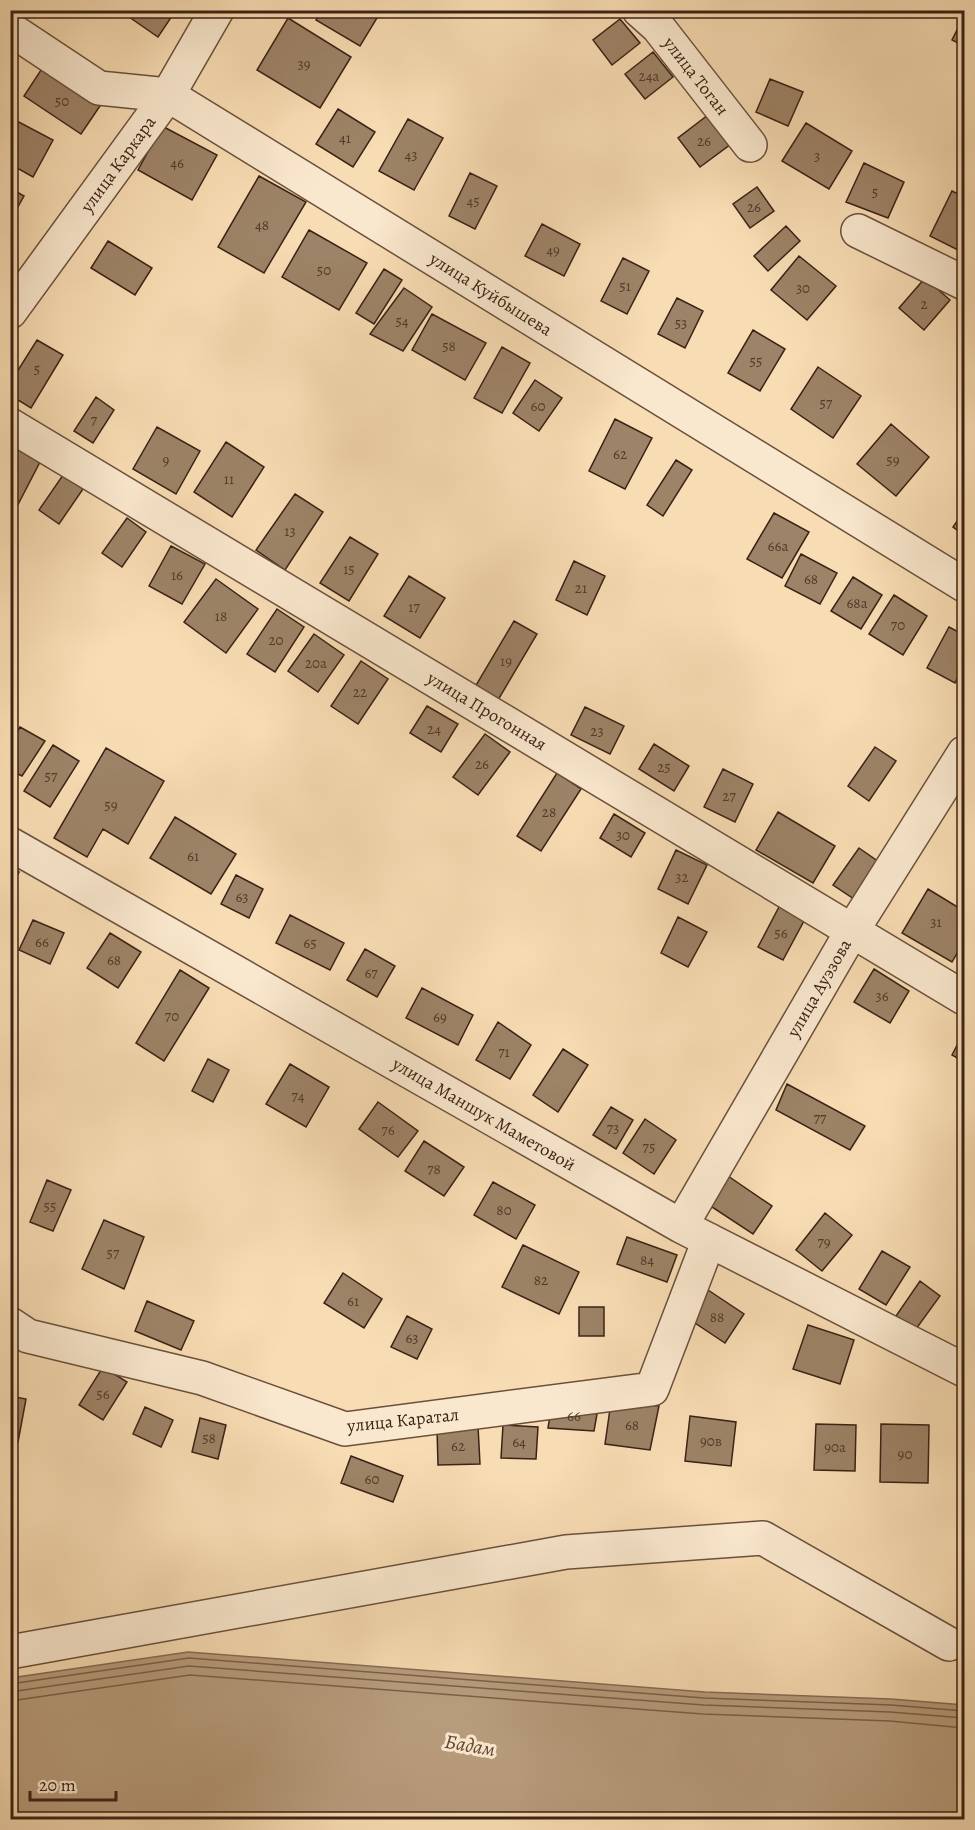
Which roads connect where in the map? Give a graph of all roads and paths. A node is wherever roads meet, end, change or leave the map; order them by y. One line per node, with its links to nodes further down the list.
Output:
1 (217, 10): 4 (street, улица Каркара)
2 (639, 10): 5 (street, улица Тоган)
3 (10, 29): 4 (street, улица Куйбышева)
4 (168, 95): 8 (street, улица Каркара); 10 (street, улица Куйбышева)
5 (750, 145)
6 (858, 231): 7 (street)
7 (964, 283)
8 (10, 312)
9 (10, 425): 13 (street, улица Прогонная)
10 (964, 585)
11 (964, 753): 13 (street, улица Ауэзова)
12 (10, 844): 15 (street, улица Маншук Маметовой)
13 (852, 931): 14 (street, улица Прогонная); 15 (street, улица Ауэзова)
14 (964, 998)
15 (695, 1233): 16 (street, улица Каратал); 17 (street, улица Маншук Маметовой)
16 (10, 1324)
17 (964, 1370)
18 (949, 1644): 19 (street)
19 (10, 1652)

